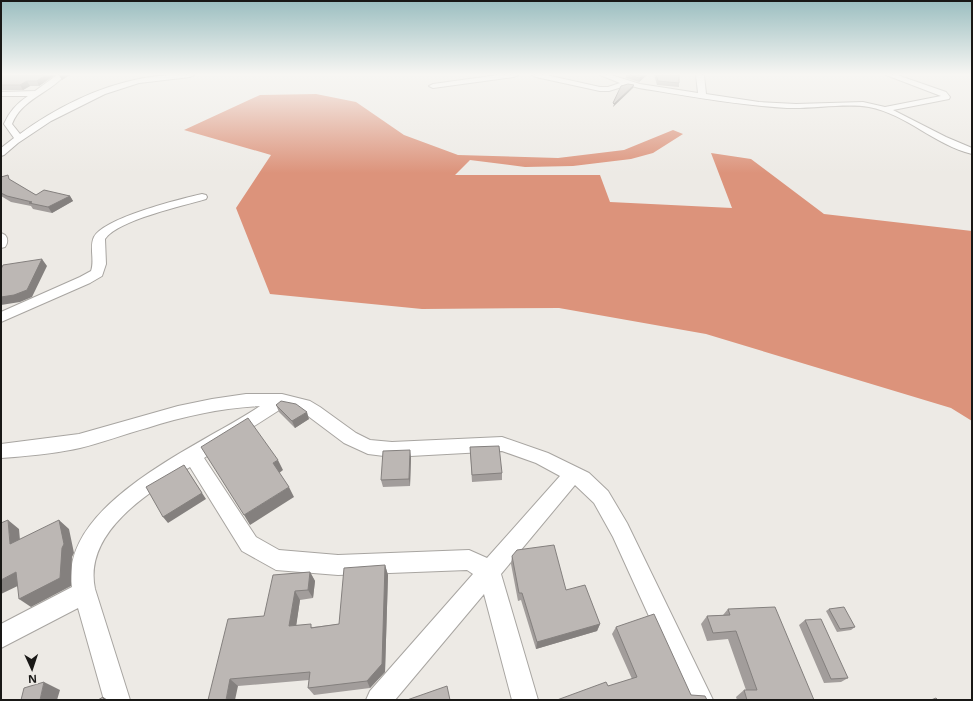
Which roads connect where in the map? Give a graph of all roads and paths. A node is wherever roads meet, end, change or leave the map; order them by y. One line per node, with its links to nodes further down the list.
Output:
1 (19, 108): 6 (street)
2 (71, 108): 6 (street)
3 (879, 108): 5 (street)
4 (893, 108): 5 (street)
5 (885, 109): 7 (street)
6 (19, 138): 8 (street)
7 (972, 151)
8 (1, 153)
9 (202, 197): 12 (street)
10 (1, 237): 11 (street)
11 (1, 244)
12 (1, 317)
13 (282, 400): 14 (street); 15 (street); 16 (street)
14 (1, 451)
15 (193, 456): 17 (street); 18 (street)
16 (573, 474): 17 (street); 23 (street)
17 (489, 572): 21 (street); 22 (street)
18 (85, 592): 19 (street); 20 (street)
19 (1, 636)
20 (117, 700)
21 (379, 700)
22 (525, 700)
23 (700, 700)

